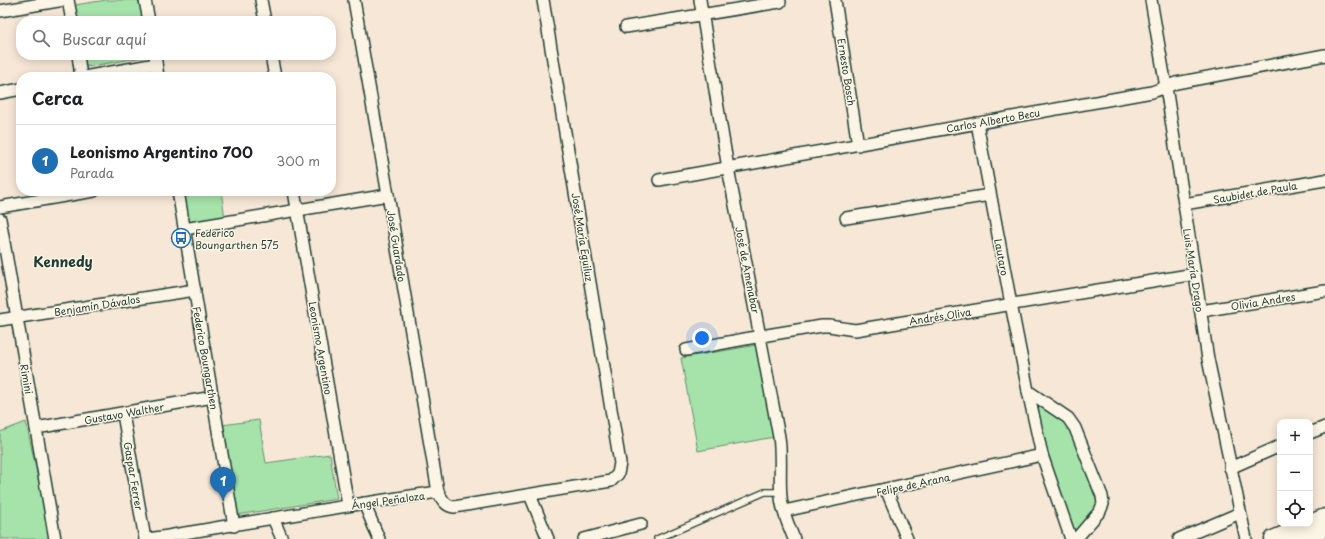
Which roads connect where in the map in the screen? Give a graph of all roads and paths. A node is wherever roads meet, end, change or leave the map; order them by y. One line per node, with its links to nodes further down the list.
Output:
1 (64, 0): 11 (street)
2 (68, 0): 13 (street)
3 (145, 0): 14 (street)
4 (261, 0): 15 (street)
5 (354, 0): 34 (street, José Guardado)
6 (543, 0): 63 (street, José María Eguiluz)
7 (700, 0): 12 (street, José de Amenabar)
8 (835, 0): 30 (street, Ernesto Bosch)
9 (1151, 0): 26 (street, Luis María Drago)
10 (780, 2): 12 (street)
11 (0, 11)
12 (702, 15): 16 (street); 31 (street, José de Amenabar)
13 (71, 16)
14 (148, 16)
15 (264, 16)
16 (626, 27)
17 (1325, 55): 26 (street, Carlos Alberto Becu)
18 (79, 60): 22 (street)
19 (152, 60): 23 (street)
20 (156, 60): 24 (street)
21 (272, 60): 25 (street)
22 (82, 72)
23 (103, 72)
24 (157, 72)
25 (273, 72)
26 (1166, 87): 29 (street, Carlos Alberto Becu); 39 (street, Luis María Drago)
27 (16, 90): 28 (street)
28 (0, 93)
29 (977, 123): 30 (street, Carlos Alberto Becu); 35 (street, Lautaro)
30 (858, 145): 31 (street, Carlos Alberto Becu)
31 (728, 168): 32 (street, Carlos Alberto Becu); 52 (street, José de Amenabar)
32 (659, 180)
33 (1325, 180): 39 (street, Saubidet de Paula)
34 (388, 195): 41 (street); 65 (street, José Guardado)
35 (990, 195): 42 (street); 48 (street, Lautaro)
36 (65, 196): 40 (street)
37 (179, 196): 44 (street, Federico Boungarthen)
38 (295, 196): 41 (street, Leonismo Argentino)
39 (1184, 204): 45 (street, Luis María Drago)
40 (0, 207)
41 (298, 210): 44 (street); 69 (street, Leonismo Argentino)
42 (846, 218)
43 (0, 219): 50 (street, Rimini)
44 (184, 229): 46 (street, Federico Boungarthen)
45 (1195, 274): 48 (street, Andrés Oliva); 49 (street, Luis María Drago)
46 (195, 290): 50 (street, Benjamín Dávalos); 55 (street, Federico Boungarthen)
47 (1325, 291): 49 (street, Olivia Andres)
48 (1011, 304): 52 (street, Andrés Oliva); 54 (street, Lautaro)
49 (1201, 311): 62 (street, Luis María Drago)
50 (16, 317): 51 (street, Benjamín Dávalos); 58 (street, Rimini)
51 (0, 320)
52 (761, 336): 53 (street, Andrés Oliva); 66 (street, José de Amenabar)
53 (686, 350)
54 (1028, 391): 61 (street, Lautaro); 90 (street)
55 (213, 397): 56 (street, Gustavo Walther); 76 (street, Federico Boungarthen)
56 (123, 414): 58 (street, Gustavo Walther); 81 (street, Gaspar Ferrer)
57 (1325, 427): 59 (street)
58 (36, 428): 80 (street, Rimini)
59 (1313, 432)
60 (1277, 447): 62 (street)
61 (1042, 455): 64 (street, Felipe de Arana); 89 (street, Lautaro)
62 (1230, 468): 71 (street, Luis María Drago)
63 (618, 474): 67 (street, Ángel Peñaloza)
64 (886, 489): 70 (street, Felipe de Arana); 88 (street)
65 (438, 492): 67 (street, Ángel Peñaloza); 68 (street, Ángel Peñaloza)
66 (781, 492): 70 (street, José de Amenabar); 86 (lane)
67 (530, 495): 84 (street)
68 (364, 503): 69 (street, Ángel Peñaloza); 83 (street)
69 (348, 505): 73 (street, Ángel Peñaloza)
70 (784, 511): 87 (street, José de Amenabar)
71 (1240, 514): 91 (street); 92 (street, Luis María Drago)
72 (1325, 517): 74 (main road)
73 (273, 518): 76 (street, Ángel Peñaloza); 82 (street)
74 (1313, 522)
75 (641, 524): 85 (street)
76 (234, 526): 79 (street, Ángel Peñaloza)
77 (1302, 527): 93 (main road)
78 (1325, 529): 94 (main road)
79 (156, 538)
80 (55, 539)
81 (145, 539)
82 (282, 539)
83 (379, 539)
84 (548, 539)
85 (584, 539)
86 (657, 539)
87 (794, 539)
88 (907, 539)
89 (1071, 539)
90 (1076, 539)
91 (1179, 539)
92 (1246, 539)
93 (1273, 539)
94 (1302, 539)

